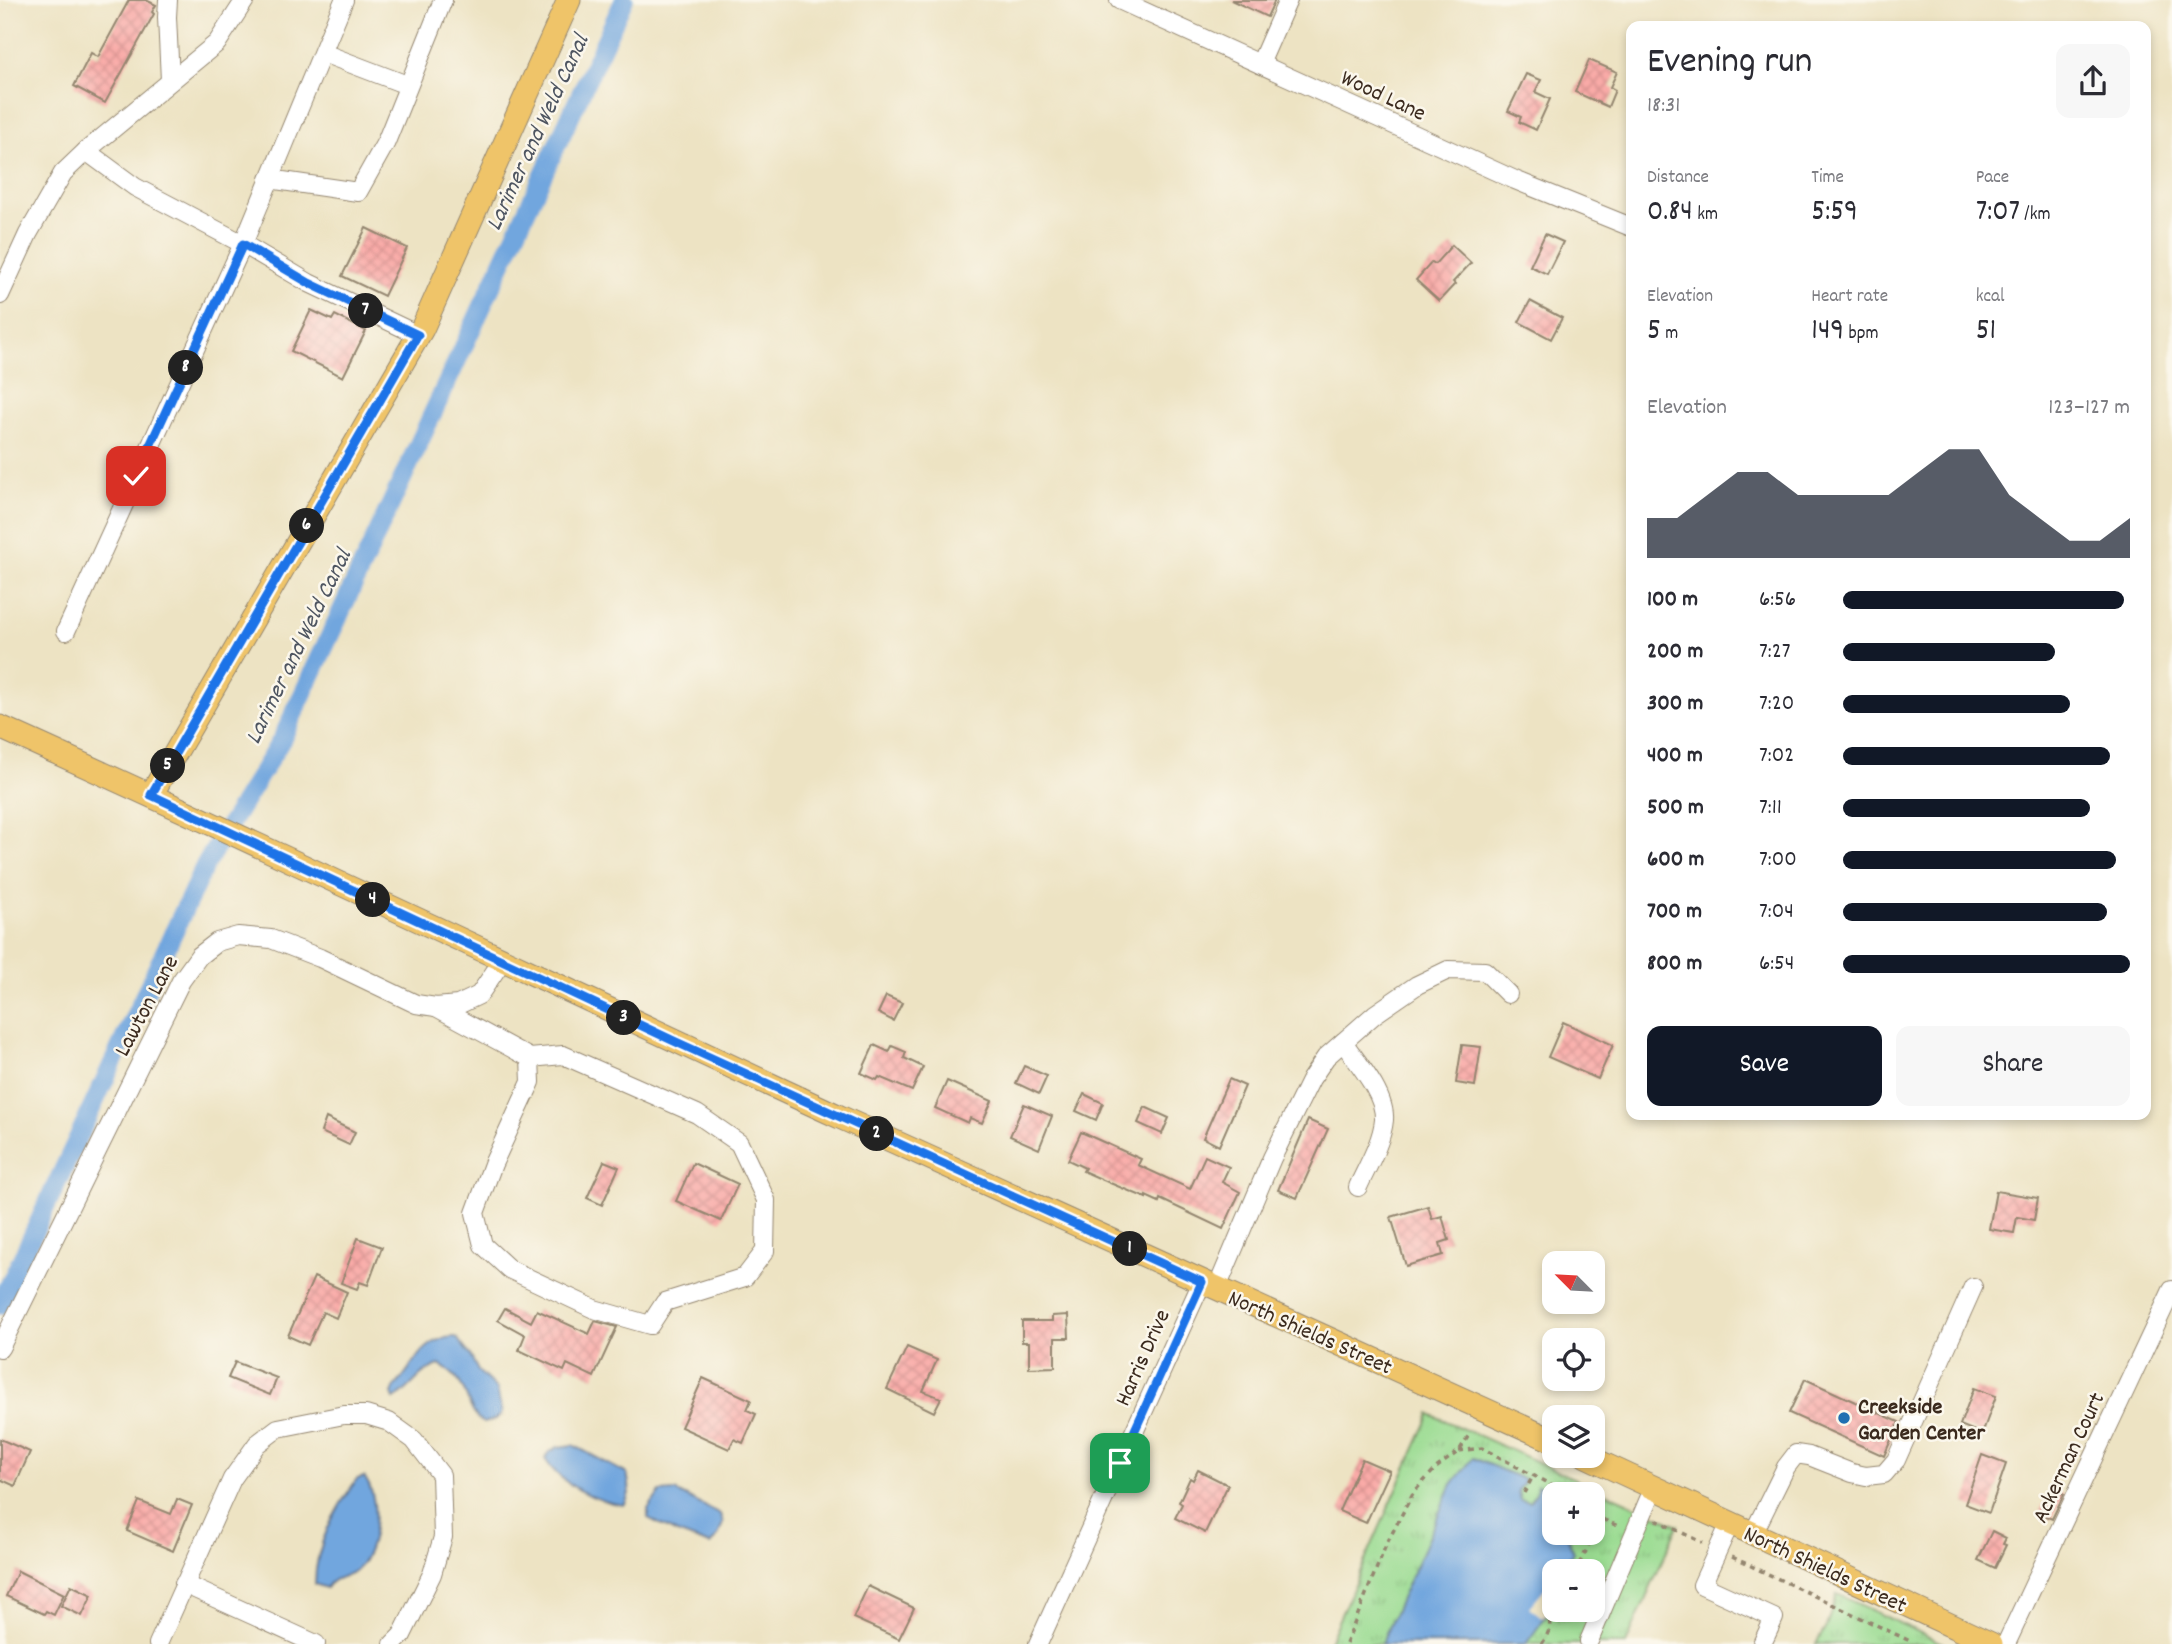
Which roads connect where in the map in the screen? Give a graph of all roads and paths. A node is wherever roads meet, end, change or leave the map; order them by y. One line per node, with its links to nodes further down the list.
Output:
1 (169, 0): 10 (street)
2 (245, 0): 10 (street)
3 (344, 0): 8 (street)
4 (443, 0): 11 (street)
5 (569, 0): 17 (main road)
6 (1119, 0): 9 (street, Wood Lane)
7 (1288, 0): 9 (street)
8 (323, 53): 11 (street); 13 (street)
9 (1260, 64): 14 (street, Wood Lane)
10 (170, 80): 12 (street)
11 (407, 85): 13 (street)
12 (86, 151): 15 (street); 16 (street)
13 (269, 179): 15 (street)
14 (1626, 225)
15 (243, 244): 17 (street); 18 (street)
16 (0, 295)
17 (418, 335): 20 (main road)
18 (66, 631)
19 (0, 727): 20 (main road, North Shields Street)
20 (151, 795): 21 (main road, North Shields Street)
21 (502, 961): 23 (street, Lawton Lane); 27 (main road, North Shields Street)
22 (1508, 994): 24 (street, Harris Drive)
23 (436, 1007): 25 (street); 30 (street, Lawton Lane)
24 (1343, 1042): 26 (street); 27 (street, Harris Drive)
25 (530, 1058): 25 (street)
26 (1358, 1187)
27 (1210, 1285): 32 (main road, North Shields Street); 50 (street, Harris Drive)
28 (1973, 1287): 42 (street)
29 (2172, 1290): 56 (street, Ackerman Court)
30 (0, 1348)
31 (1469, 1435): 33 (path)
32 (1542, 1436)
33 (1459, 1451): 35 (path); 51 (path)
34 (1605, 1465): 37 (main road, North Shields Street)
35 (1533, 1476): 36 (path); 38 (path)
36 (1545, 1482)
37 (1654, 1488): 39 (street); 41 (main road, North Shields Street)
38 (1524, 1493)
39 (1643, 1514): 40 (path); 43 (path); 46 (street)
40 (1605, 1520)
41 (1730, 1523): 42 (main road, North Shields Street); 43 (street)
42 (1753, 1534): 55 (main road, North Shields Street)
43 (1718, 1550): 53 (street); 54 (path)
44 (184, 1584): 47 (street); 48 (street); 49 (street)
45 (1550, 1622): 52 (path)
46 (1588, 1641)
47 (158, 1644)
48 (316, 1644)
49 (393, 1644)
50 (1038, 1644)
51 (1346, 1644)
52 (1542, 1644)
53 (1762, 1644)
54 (1912, 1644)
55 (1991, 1644)
56 (2006, 1644)

